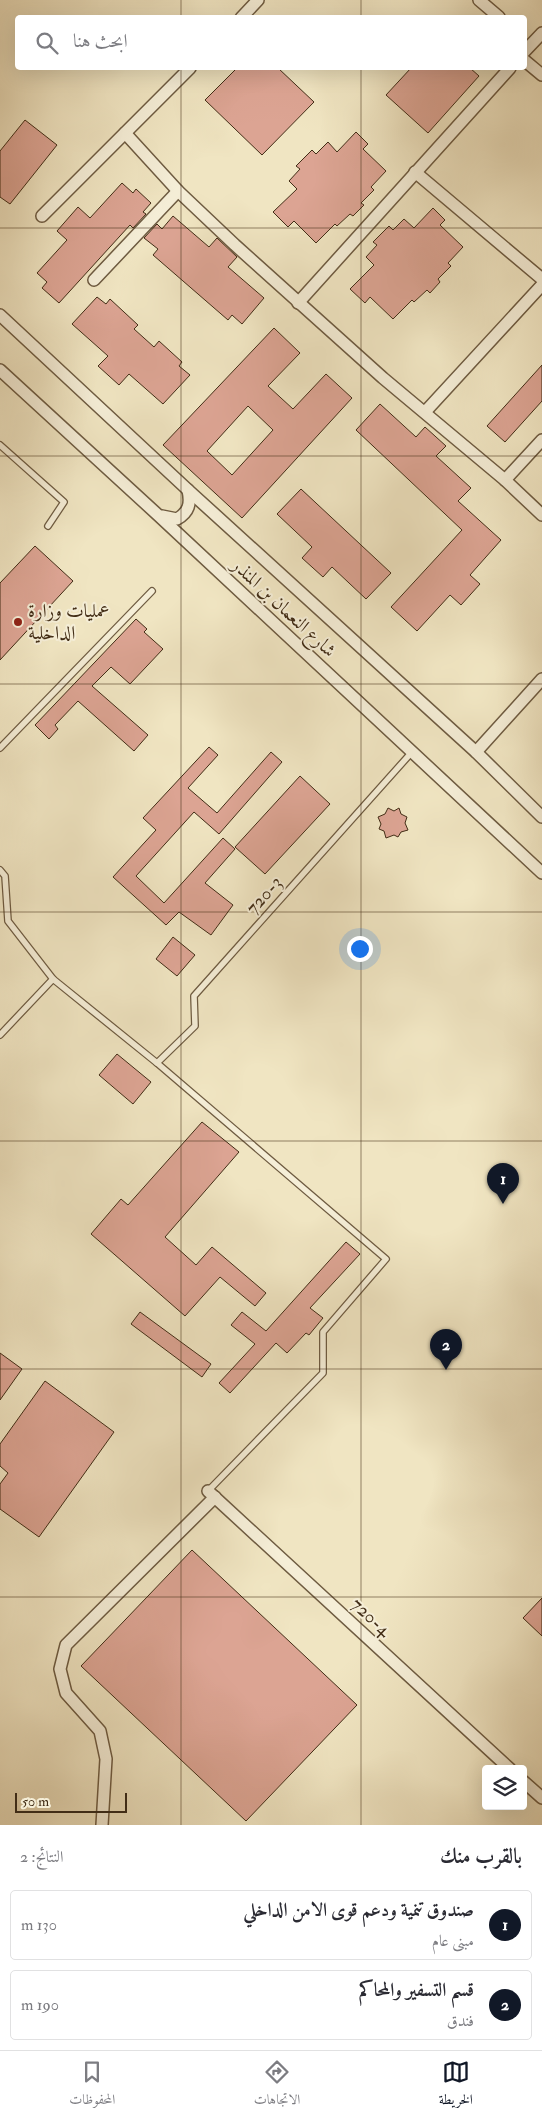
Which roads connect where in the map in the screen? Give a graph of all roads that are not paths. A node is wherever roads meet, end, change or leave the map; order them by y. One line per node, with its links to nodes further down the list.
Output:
1 (258, 0): 3 (street)
2 (479, 0): 4 (street)
3 (244, 15)
4 (497, 15)
5 (542, 33): 6 (street)
6 (527, 49)
7 (527, 62): 10 (street)
8 (188, 70): 11 (street)
9 (508, 70): 12 (street)
10 (542, 75)
11 (125, 133): 13 (street); 14 (street)
12 (415, 172): 15 (street); 18 (street)
13 (178, 191): 16 (street); 18 (street)
14 (42, 216)
15 (542, 279)
16 (94, 280)
17 (542, 285): 21 (street)
18 (298, 303): 21 (street)
19 (0, 315): 25 (street, شارع النعمان بن المنذر)
20 (0, 370): 26 (street, شارع النعمان بن المنذر)
21 (425, 412): 24 (street)
22 (542, 440): 24 (street)
23 (0, 445): 28 (lane)
24 (505, 480): 27 (street)
25 (188, 490): 26 (street); 33 (street, شارع النعمان بن المنذر)
26 (158, 515): 32 (street, شارع النعمان بن المنذر)
27 (542, 515)
28 (48, 526)
29 (152, 591): 31 (lane)
30 (542, 679): 33 (street)
31 (0, 748)
32 (412, 752): 36 (street, شارع النعمان بن المنذر); 39 (lane, 720-3)
33 (476, 752): 34 (street, شارع النعمان بن المنذر)
34 (542, 817)
35 (0, 870): 37 (lane)
36 (542, 873)
37 (53, 979): 38 (lane); 39 (lane)
38 (0, 1035)
39 (157, 1063): 40 (lane)
40 (212, 1494): 41 (street, 720-4); 44 (street)
41 (506, 1765)
42 (527, 1785): 43 (street)
43 (542, 1798)
44 (102, 1825)

